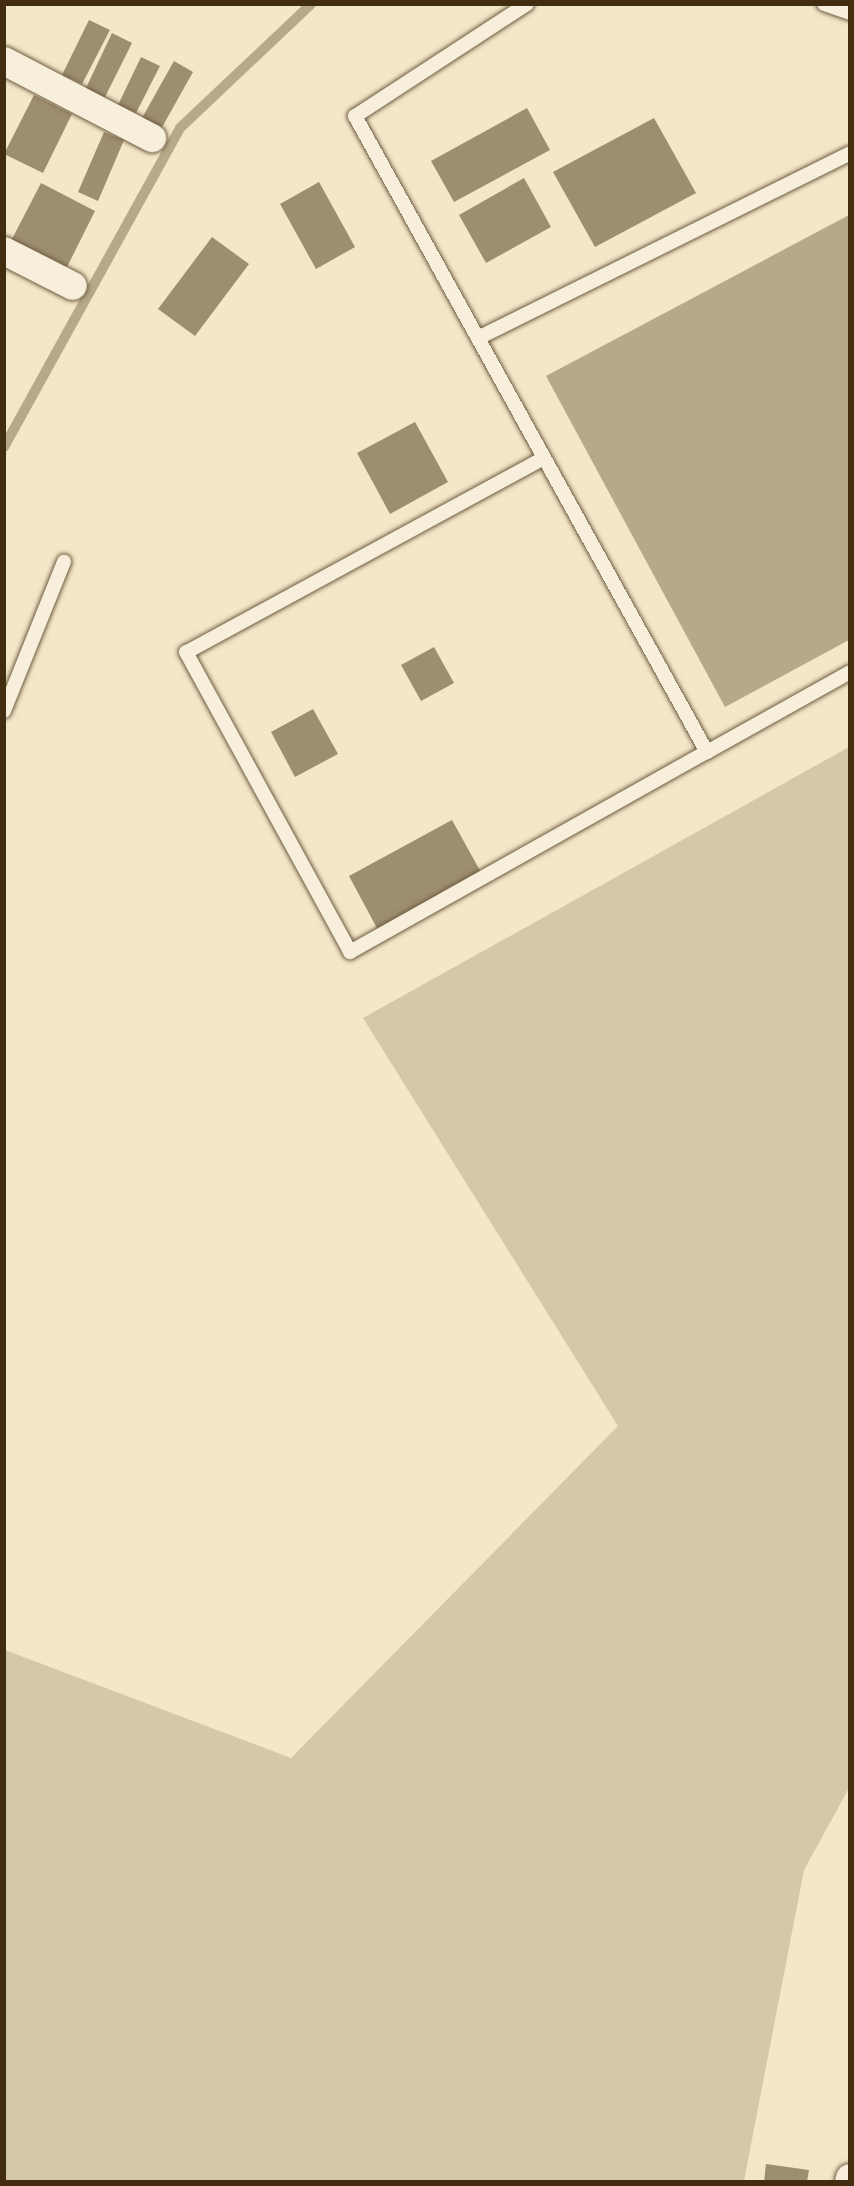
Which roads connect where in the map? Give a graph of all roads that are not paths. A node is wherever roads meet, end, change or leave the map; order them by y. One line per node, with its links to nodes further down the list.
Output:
1 (527, 4): 9 (lane)
2 (824, 4): 3 (lane)
3 (849, 13)
4 (4, 61): 5 (street)
5 (152, 138)
6 (849, 153): 9 (lane)
7 (4, 251): 8 (street)
8 (73, 286)
9 (478, 338): 10 (lane)
10 (544, 458): 14 (lane); 14 (lane)
11 (64, 562): 13 (lane)
12 (849, 672): 14 (lane)
13 (4, 711)
14 (707, 752)

